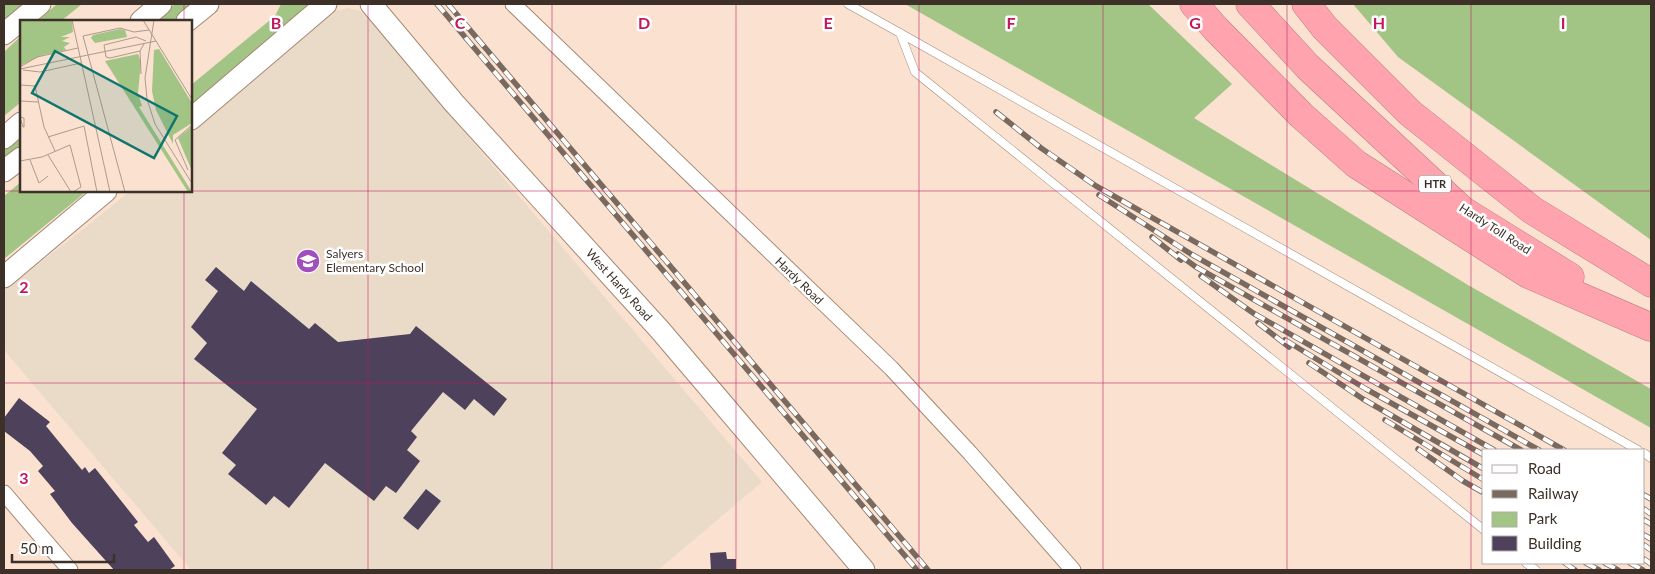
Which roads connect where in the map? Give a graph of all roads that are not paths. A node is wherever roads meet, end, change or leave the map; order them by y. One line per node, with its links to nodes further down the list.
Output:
1 (40, 4): 11 (main road)
2 (161, 4): 12 (main road)
3 (208, 4): 13 (main road)
4 (326, 4): 17 (main road)
5 (370, 4): 30 (main road, West Hardy Road)
6 (513, 4): 31 (street, Hardy Road)
7 (848, 4): 15 (lane)
8 (1194, 4): 25 (highway)
9 (1250, 4): 25 (highway, Hardy Toll Road / HTR)
10 (1306, 4): 24 (highway)
11 (21, 20)
12 (142, 20)
13 (189, 20)
14 (20, 21): 16 (main road)
15 (900, 33): 26 (lane); 28 (lane)
16 (4, 34)
17 (192, 118)
18 (20, 124): 19 (main road)
19 (4, 138)
20 (20, 159): 21 (main road)
21 (4, 172)
22 (105, 192): 23 (main road)
23 (4, 277)
24 (1651, 283)
25 (1651, 327)
26 (1636, 449)
27 (4, 493): 29 (street)
28 (1482, 528)
29 (70, 570)
30 (864, 570)
31 (1073, 570)

